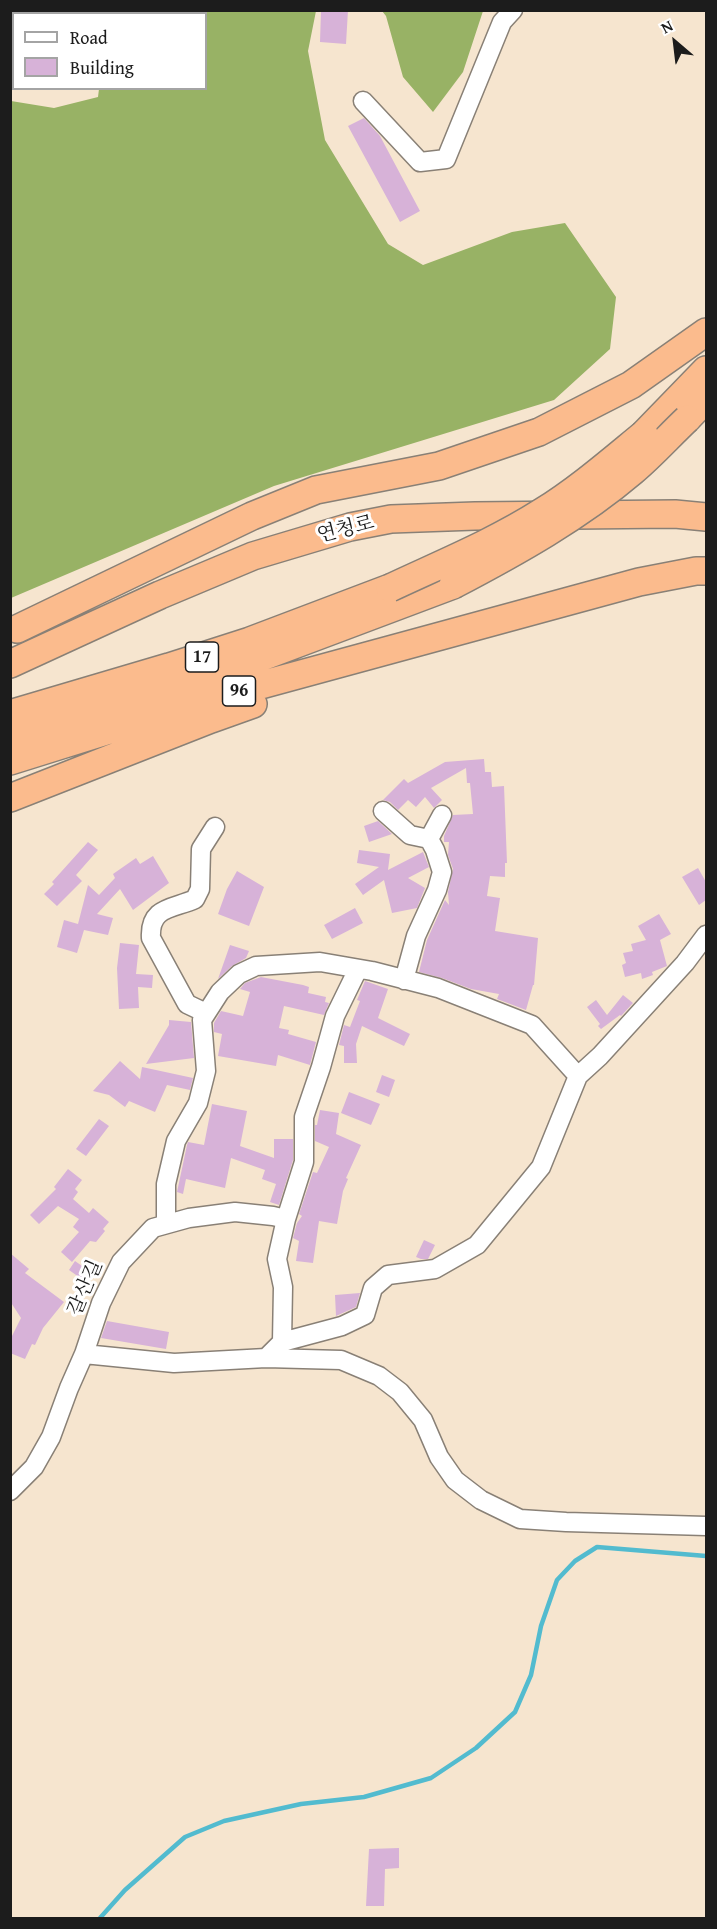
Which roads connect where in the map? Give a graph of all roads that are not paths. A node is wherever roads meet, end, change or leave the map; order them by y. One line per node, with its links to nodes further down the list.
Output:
1 (513, 10): 2 (street)
2 (363, 101)
3 (706, 332): 10 (highway)
4 (706, 370): 12 (highway, 17, bridge)
5 (706, 399): 13 (highway, 17, bridge)
6 (706, 517): 7 (highway, 연청로)
7 (350, 527): 10 (highway); 11 (highway, 연청로)
8 (706, 571): 9 (highway, 96)
9 (470, 629): 14 (highway, 96); 15 (highway)
10 (14, 630)
11 (10, 664)
12 (10, 714)
13 (10, 736)
14 (10, 761)
15 (10, 798)
16 (383, 811): 19 (street)
17 (442, 815): 19 (street)
18 (215, 827): 23 (street)
19 (429, 839): 22 (street)
20 (706, 935): 24 (street)
21 (358, 969): 22 (street); 23 (street); 25 (street)
22 (404, 980): 24 (street)
23 (206, 1013): 26 (street)
24 (578, 1076): 27 (street)
25 (286, 1219): 26 (street, 갈산길); 27 (street)
26 (165, 1224): 28 (street, 갈산길)
27 (282, 1342): 29 (street)
28 (84, 1354): 29 (street); 30 (street, 갈산길)
29 (266, 1358): 31 (street)
30 (10, 1491)
31 (706, 1526)

